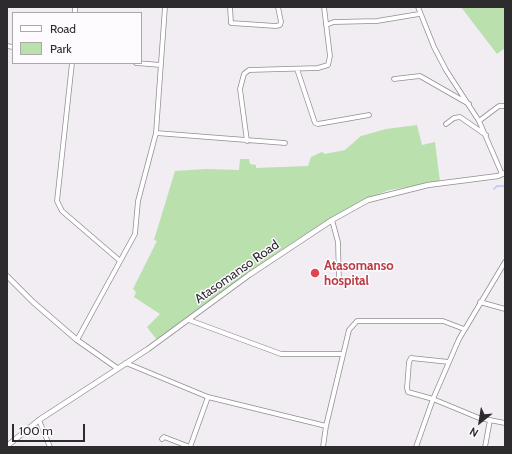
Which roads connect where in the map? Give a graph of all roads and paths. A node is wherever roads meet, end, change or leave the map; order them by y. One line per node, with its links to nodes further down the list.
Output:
1 (165, 7): 12 (street)
2 (230, 7): 3 (street)
3 (278, 7)
4 (324, 7): 7 (street)
5 (418, 7): 6 (street)
6 (419, 14): 8 (street); 15 (street)
7 (325, 15): 8 (street); 9 (street)
8 (334, 22): 9 (street)
9 (326, 25): 13 (street)
10 (142, 63): 12 (street)
11 (72, 64): 26 (street)
12 (161, 65): 20 (street)
13 (297, 69): 17 (street); 22 (street)
14 (394, 79): 15 (street)
15 (469, 104): 18 (street)
16 (505, 106): 18 (street)
17 (369, 115)
18 (479, 121): 21 (street)
19 (446, 124): 21 (street)
20 (156, 133): 22 (street); 26 (street)
21 (486, 135): 24 (street)
22 (247, 141): 23 (street)
23 (285, 143)
24 (504, 174): 25 (street, Atasomanso Road)
25 (332, 220): 29 (street); 32 (street, Atasomanso Road)
26 (119, 260): 34 (street)
27 (505, 262): 30 (street)
28 (7, 277): 34 (street)
29 (339, 282)
30 (480, 302): 31 (street); 33 (street)
31 (505, 309)
32 (189, 320): 35 (street); 37 (street, Atasomanso Road)
33 (464, 329): 35 (street); 36 (street)
34 (77, 340): 38 (street)
35 (343, 354): 44 (street)
36 (449, 362): 40 (street); 40 (street)
37 (126, 363): 38 (street, Atasomanso Road); 39 (street)
38 (117, 368): 41 (street, Atasomanso Road)
39 (208, 397): 44 (street); 48 (street)
40 (433, 399): 42 (street); 50 (street)
41 (39, 420): 46 (street, Atasomanso Road); 47 (street)
42 (490, 420): 43 (street); 51 (street)
43 (505, 423)
44 (326, 426): 49 (street)
45 (162, 439): 48 (street)
46 (7, 446)
47 (50, 447)
48 (190, 447)
49 (324, 447)
50 (416, 447)
51 (485, 447)

